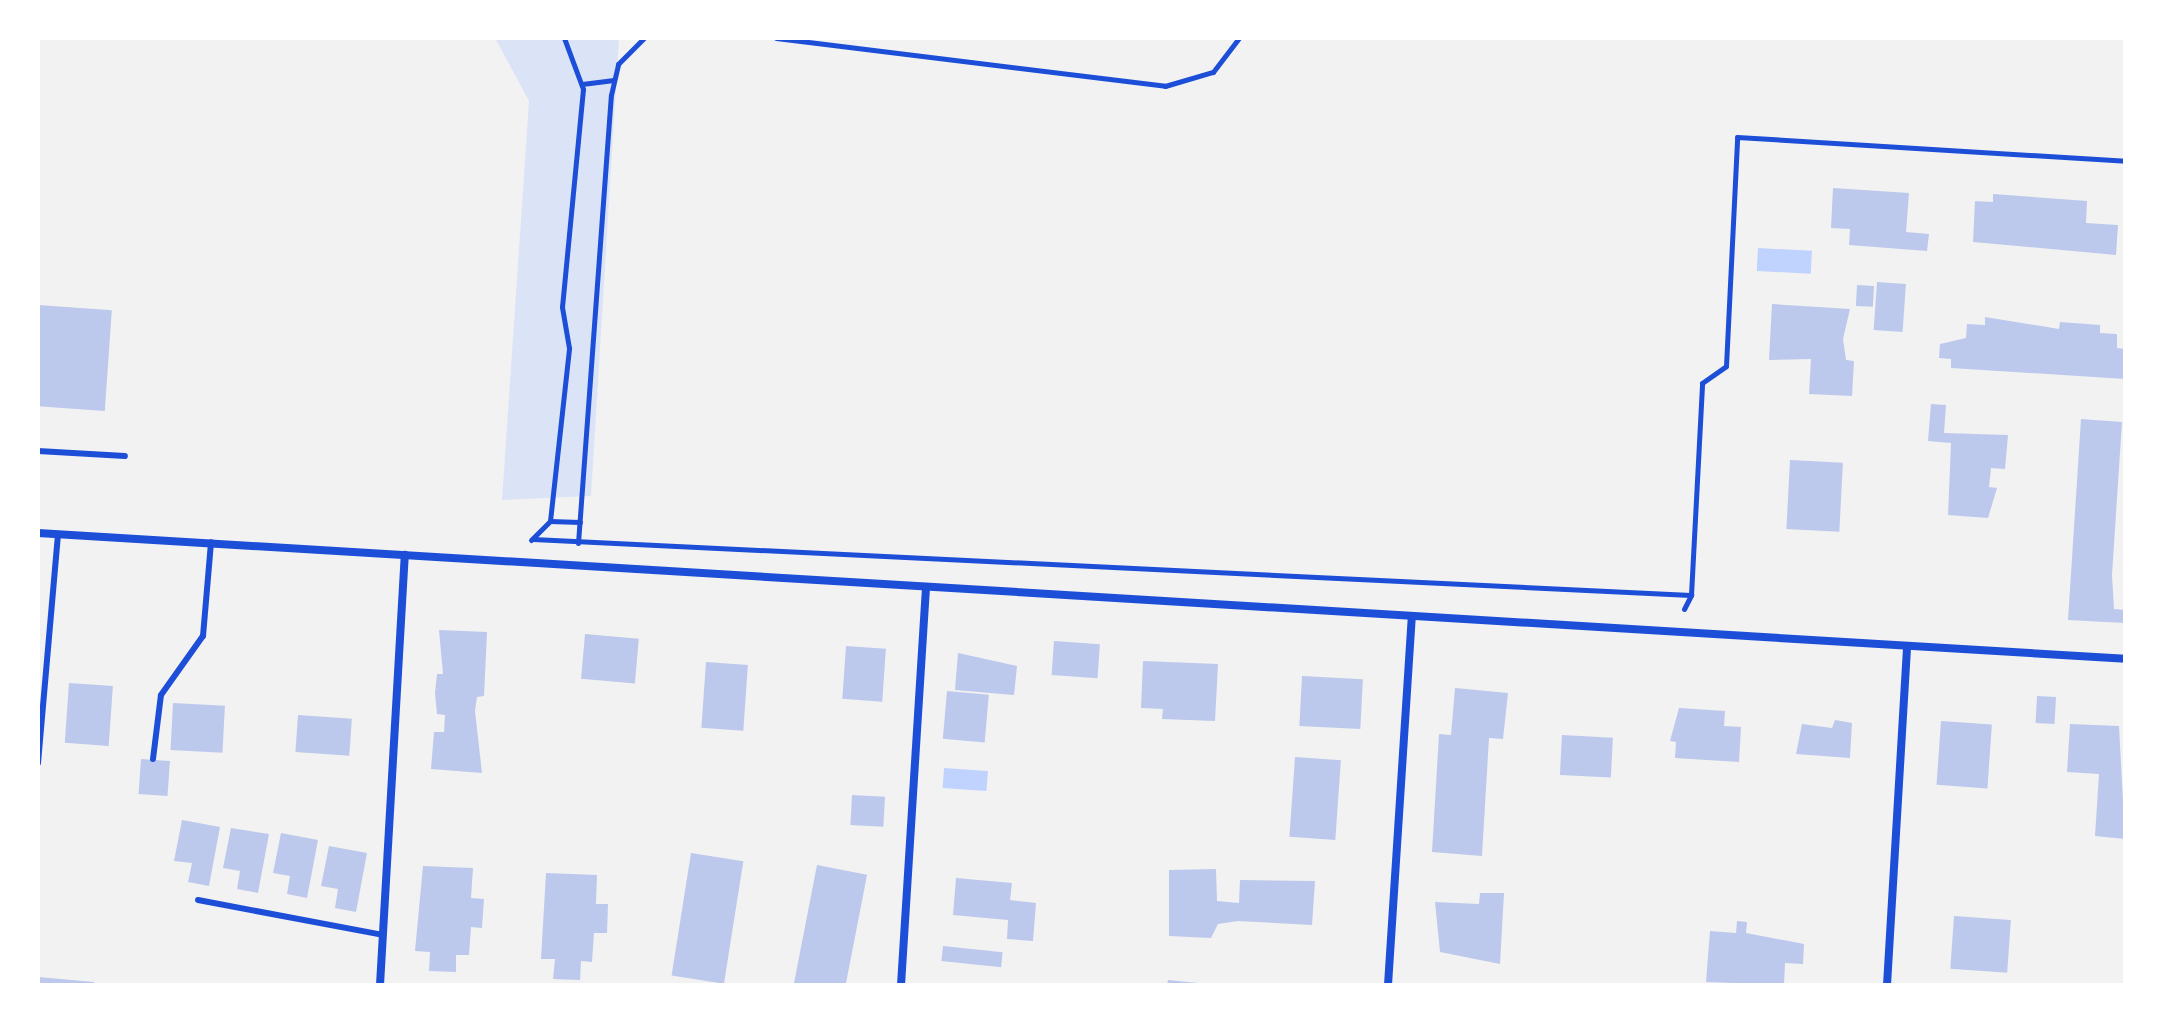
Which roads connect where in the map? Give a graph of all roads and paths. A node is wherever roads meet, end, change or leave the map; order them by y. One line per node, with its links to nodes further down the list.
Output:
1 (564, 38): 6 (path)
2 (644, 38): 5 (path)
3 (776, 38): 4 (path)
4 (1239, 38)
5 (614, 80): 6 (path); 11 (path)
6 (582, 84): 10 (path)
7 (2125, 161): 19 (path)
8 (38, 451): 9 (lane)
9 (125, 456)
10 (550, 521): 11 (path); 14 (path)
11 (580, 522): 14 (path)
12 (38, 533): 13 (street)
13 (58, 534): 15 (street); 25 (lane)
14 (578, 540): 17 (path); 19 (path)
15 (211, 542): 16 (street); 24 (lane)
16 (405, 555): 17 (street); 27 (street)
17 (576, 564): 18 (street)
18 (926, 589): 21 (street); 29 (street)
19 (1691, 595): 20 (path)
20 (1674, 609)
21 (1412, 617): 22 (street); 30 (street)
22 (1907, 647): 23 (street); 31 (street)
23 (2125, 659)
24 (153, 759)
25 (38, 763)
26 (198, 900): 27 (lane)
27 (383, 935): 28 (street)
28 (380, 985)
29 (901, 985)
30 (1388, 985)
31 (1887, 985)

